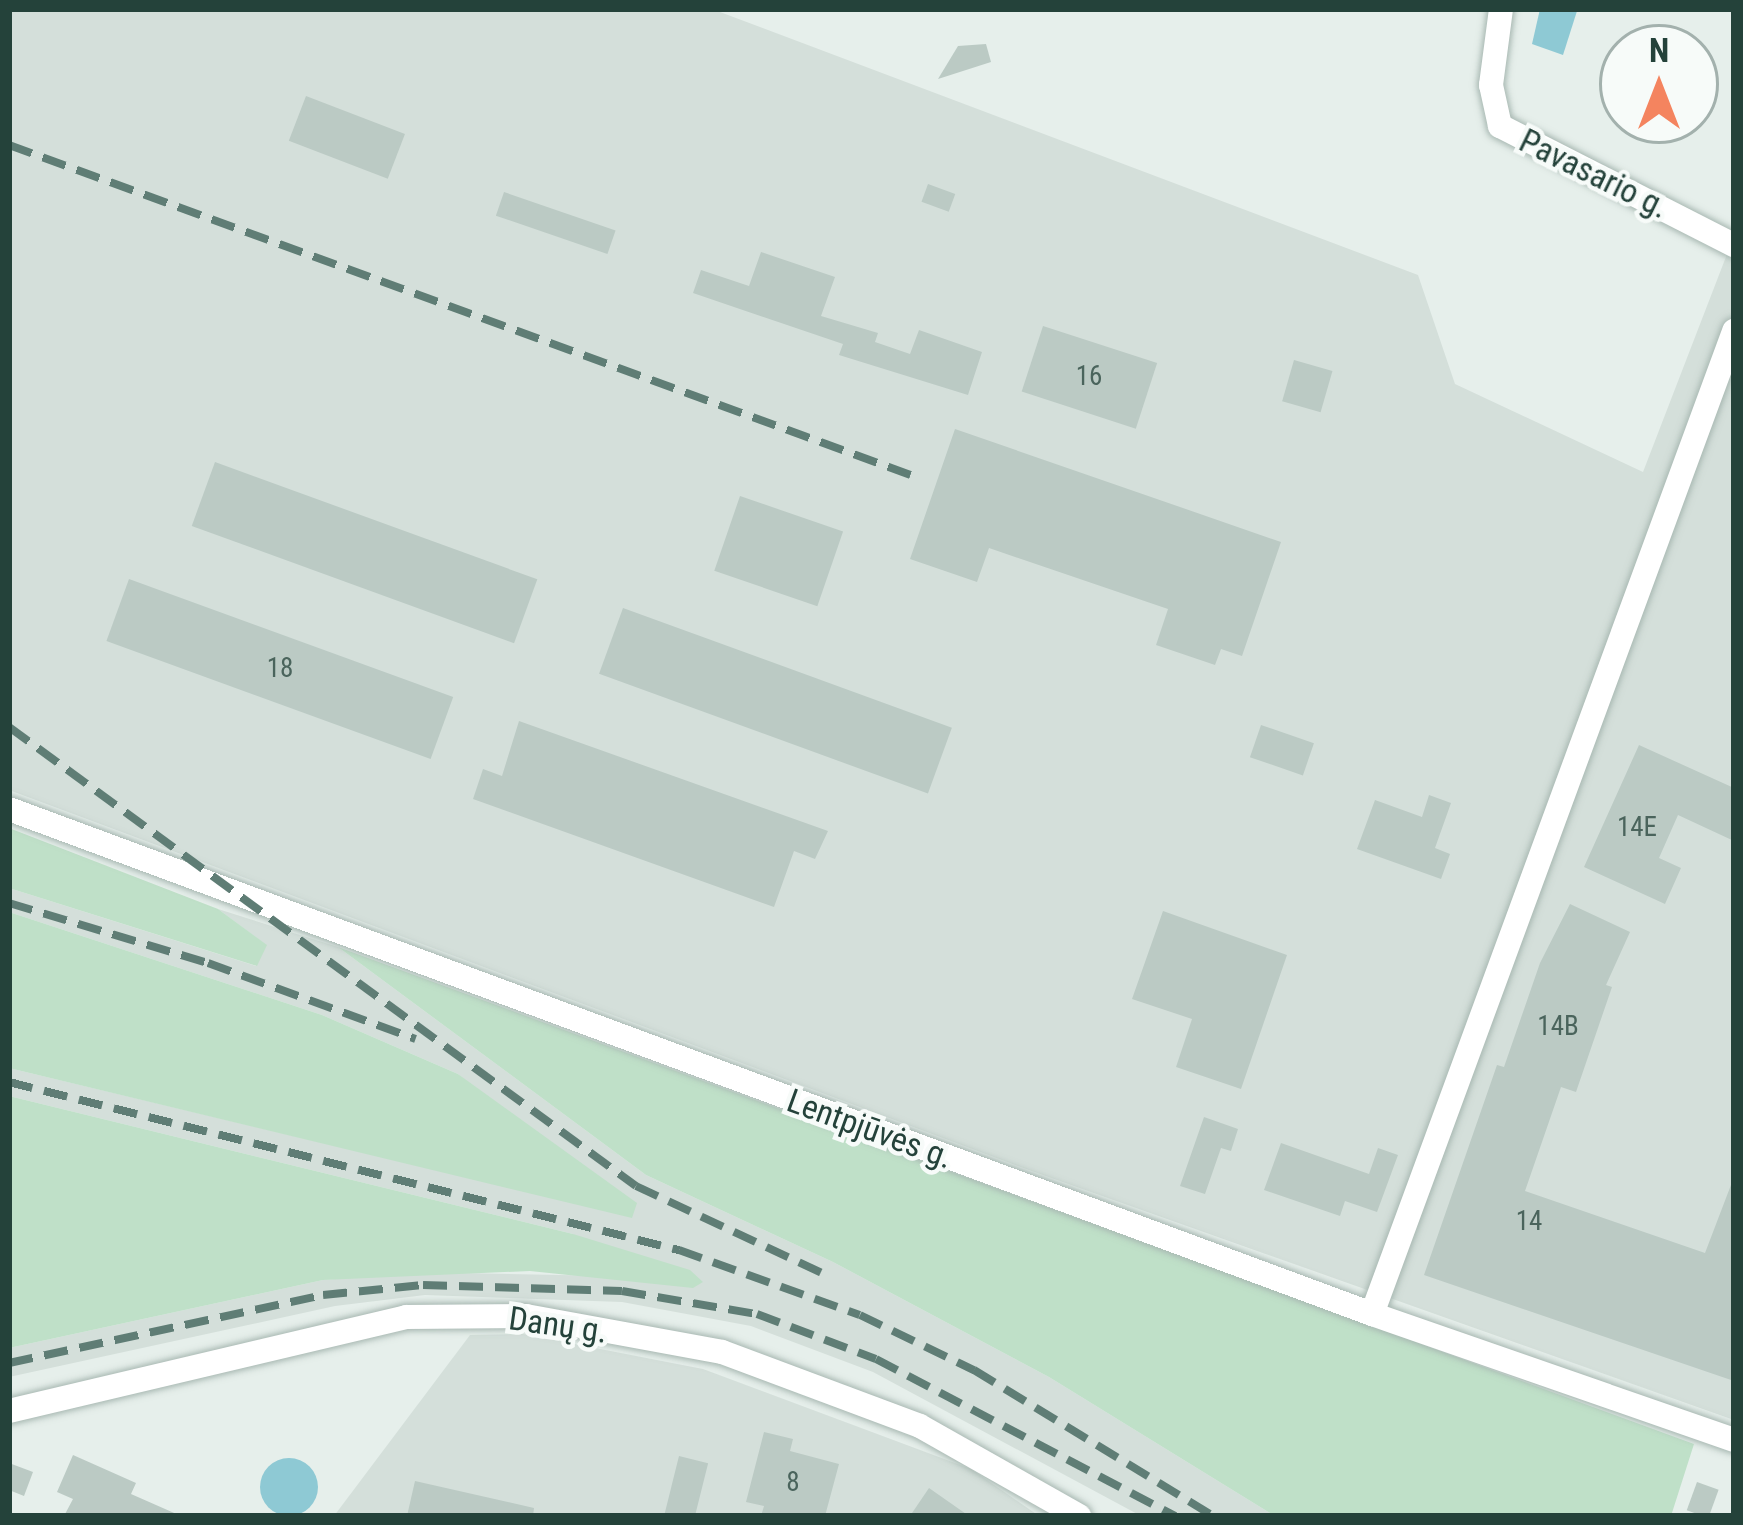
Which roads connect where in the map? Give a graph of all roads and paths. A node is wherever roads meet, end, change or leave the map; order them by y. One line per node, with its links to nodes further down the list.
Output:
1 (1501, 9): 2 (street, Pavasario g.)
2 (1732, 243)
3 (1734, 331): 5 (street)
4 (9, 809): 5 (street, Lentpjūvės g.)
5 (1372, 1314): 7 (street, Lentpjūvės g.)
6 (9, 1411): 8 (street, Danų g.)
7 (1734, 1440)
8 (1079, 1516)

